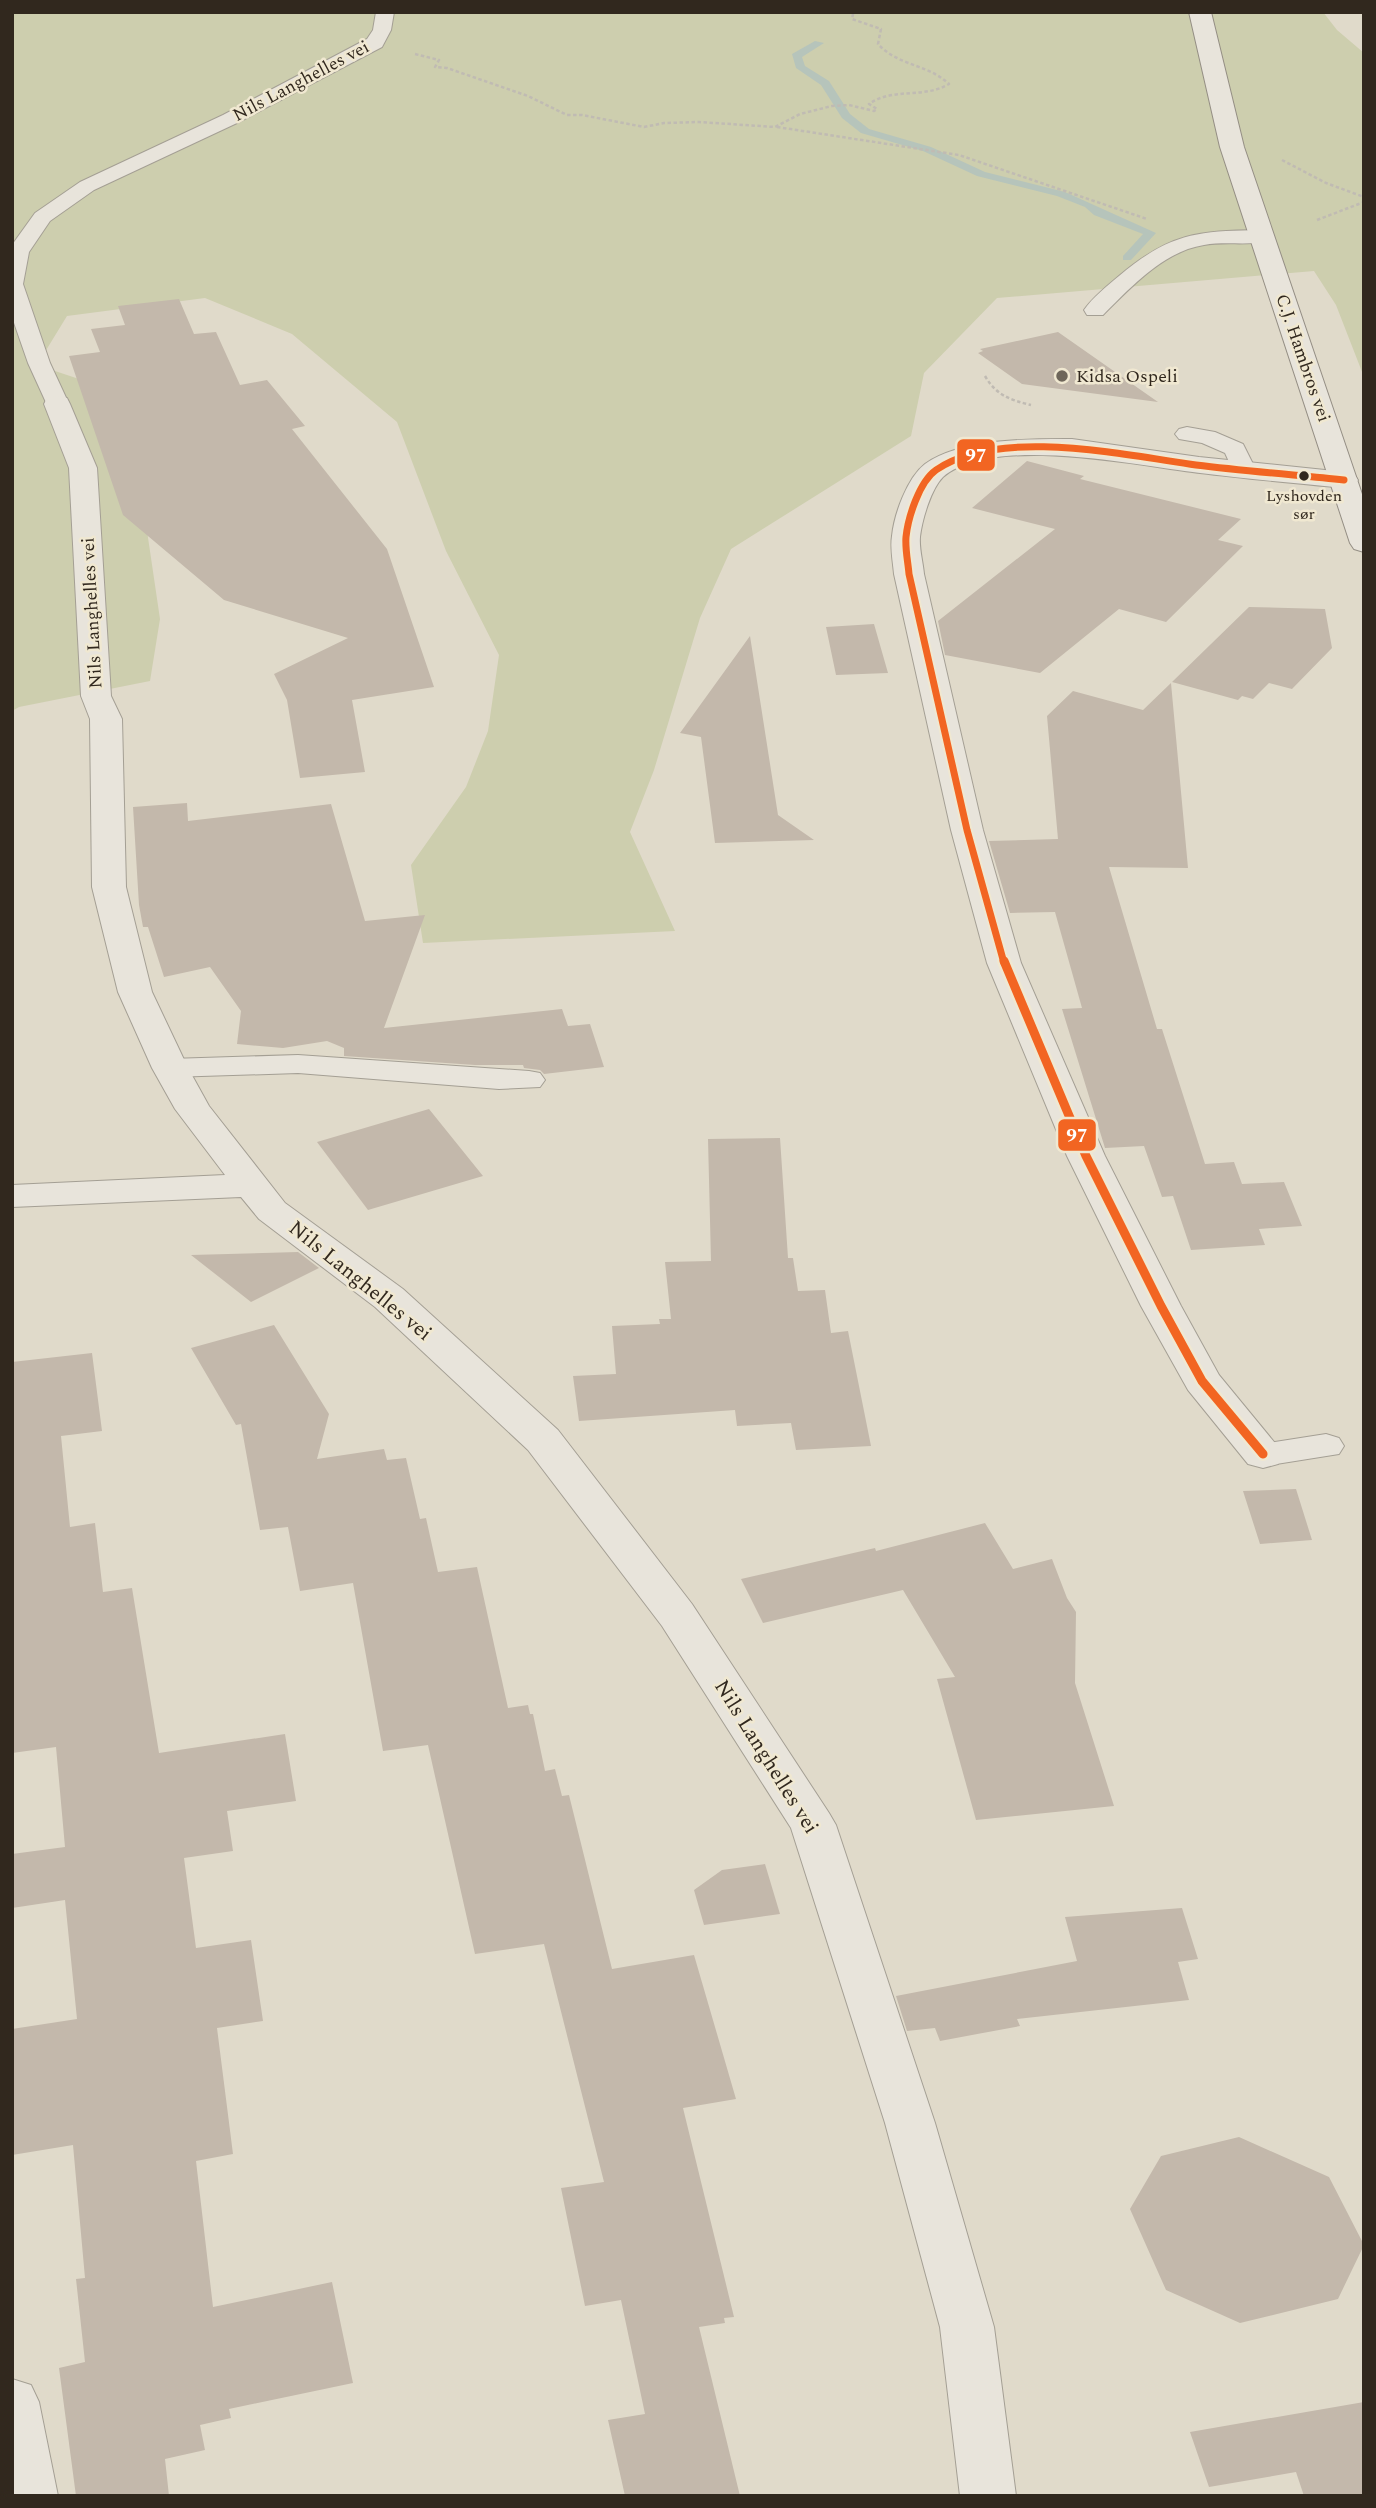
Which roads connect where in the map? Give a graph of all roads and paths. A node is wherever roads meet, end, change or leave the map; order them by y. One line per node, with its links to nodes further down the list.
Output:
1 (385, 12): 4 (lane, Nils Langhelles vei)
2 (850, 12): 5 (path)
3 (1199, 12): 9 (street, C.J. Hambros vei)
4 (375, 43): 5 (path); 12 (lane, Nils Langhelles vei)
5 (775, 127): 10 (path)
6 (1272, 156): 7 (path)
7 (1364, 199): 8 (path)
8 (1317, 220)
9 (1261, 236): 10 (lane); 15 (street, C.J. Hambros vei)
10 (1196, 240): 11 (lane)
11 (1096, 310)
12 (57, 404): 17 (street, Nils Langhelles vei)
13 (1187, 434): 14 (lane)
14 (1244, 470): 15 (street); 22 (street)
15 (1344, 480): 16 (street, C.J. Hambros vei)
16 (1364, 543)
17 (170, 1068): 18 (lane); 19 (street, Nils Langhelles vei)
18 (529, 1080)
19 (249, 1185): 20 (street); 25 (street, Nils Langhelles vei)
20 (12, 1196)
21 (1326, 1446): 22 (lane)
22 (1263, 1454)
23 (12, 2402): 24 (street)
24 (30, 2496)
25 (988, 2496)

